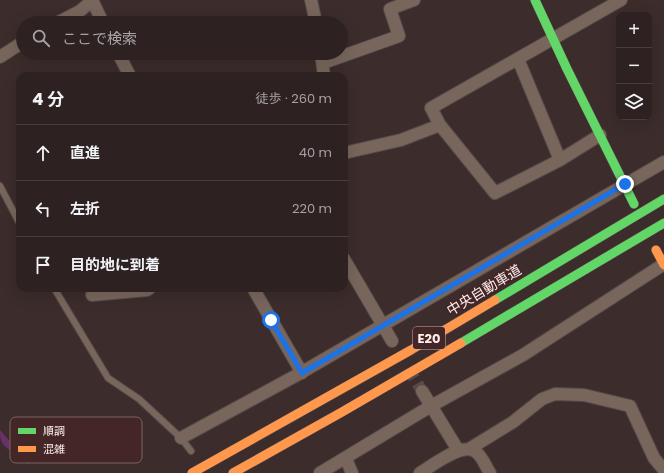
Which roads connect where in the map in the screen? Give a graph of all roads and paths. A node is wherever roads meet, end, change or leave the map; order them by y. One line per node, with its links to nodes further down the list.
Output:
1 (92, 0): 6 (street); 7 (street)
2 (311, 0): 8 (street)
3 (414, 0): 11 (street)
4 (535, 0): 9 (main road)
5 (621, 0): 9 (street)
6 (70, 16)
7 (100, 16)
8 (314, 16)
9 (554, 39): 13 (street); 19 (main road)
10 (16, 47): 12 (street)
11 (348, 51)
12 (0, 57)
13 (518, 59): 18 (street); 21 (street)
14 (122, 60): 16 (street)
15 (322, 60): 17 (street)
16 (128, 72)
17 (324, 72)
18 (440, 125): 20 (street); 21 (street)
19 (600, 135): 21 (street); 23 (main road)
20 (348, 153)
21 (560, 160)
22 (664, 162): 23 (street)
23 (625, 184): 26 (main road); 36 (street)
24 (0, 186): 27 (lane)
25 (664, 199): 46 (main road, 中央自動車道 / E20)
26 (634, 204)
27 (16, 216)
28 (664, 222): 47 (main road, E20)
29 (656, 250): 30 (main road)
30 (664, 264): 40 (street)
31 (348, 266): 36 (street)
32 (56, 292): 41 (lane)
33 (125, 292): 35 (street)
34 (255, 292): 38 (street)
35 (92, 295)
36 (382, 326): 37 (street); 38 (street)
37 (392, 341)
38 (302, 373): 41 (street)
39 (422, 390): 40 (street)
40 (431, 406): 42 (street); 44 (street)
41 (181, 438): 43 (lane)
42 (463, 449): 45 (street); 50 (street); 51 (street)
43 (191, 451)
44 (346, 458): 48 (street); 49 (street)
45 (664, 470)
46 (192, 473)
47 (233, 473)
48 (320, 473)
49 (352, 473)
50 (420, 473)
51 (490, 473)

